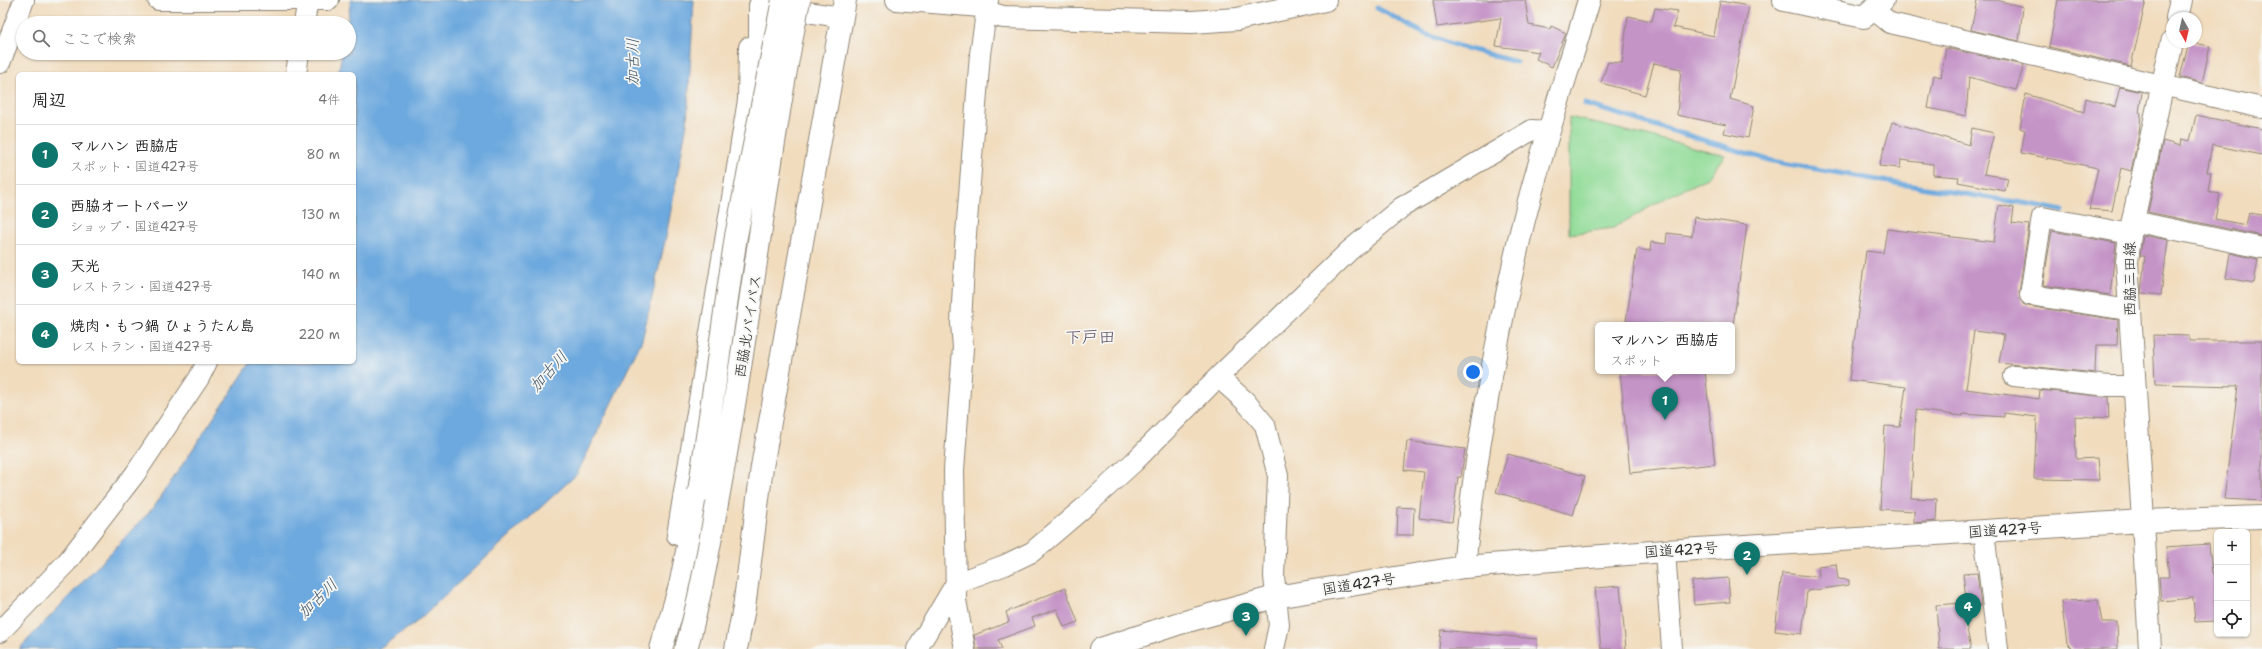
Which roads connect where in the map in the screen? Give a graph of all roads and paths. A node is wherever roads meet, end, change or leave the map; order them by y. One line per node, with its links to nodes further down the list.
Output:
1 (24, 0): 17 (street)
2 (158, 0): 3 (street)
3 (308, 0): 4 (street); 18 (street)
4 (329, 0)
5 (783, 0): 42 (main road, bridge)
6 (799, 0): 45 (main road, 西脇北バイパス, bridge)
7 (896, 0): 14 (street)
8 (1325, 0): 14 (main road)
9 (1589, 0): 26 (main road)
10 (1784, 0): 13 (main road)
11 (2180, 0): 16 (main road)
12 (760, 2): 15 (street); 37 (street); 42 (street)
13 (1878, 5): 24 (street)
14 (987, 6): 40 (street)
15 (843, 8): 46 (main road)
16 (2178, 12)
17 (18, 16)
18 (305, 16)
19 (16, 21): 22 (street)
20 (2171, 48): 24 (main road, 西脇三田線)
21 (298, 60): 23 (street)
22 (0, 64)
23 (296, 72)
24 (2163, 86): 25 (street); 27 (main road, 西脇三田線)
25 (2262, 108)
26 (1548, 131): 32 (street); 39 (main road)
27 (2131, 227): 28 (street); 29 (main road, 西脇三田線); 29 (street)
28 (2262, 248)
29 (2129, 310): 33 (main road, 西脇三田線)
30 (205, 364): 43 (street)
31 (2014, 376): 33 (street)
32 (1218, 377): 40 (street); 41 (street)
33 (2135, 386): 35 (main road, 西脇三田線)
34 (2262, 517): 35 (main road, 国道427号)
35 (2143, 521): 36 (main road, 国道427号); 53 (main road)
36 (1984, 532): 38 (main road, 国道427号); 52 (street)
37 (677, 535)
38 (1665, 551): 39 (main road, 国道427号); 51 (street)
39 (1464, 567): 41 (main road, 国道427号)
40 (956, 583): 47 (street); 48 (street)
41 (1275, 597): 49 (main road, 国道427号); 50 (street)
42 (668, 627): 44 (main road)
43 (0, 632)
44 (661, 649)
45 (686, 649)
46 (736, 649)
47 (917, 649)
48 (965, 649)
49 (1101, 649)
50 (1274, 649)
51 (1672, 649)
52 (1998, 649)
53 (2150, 649)

